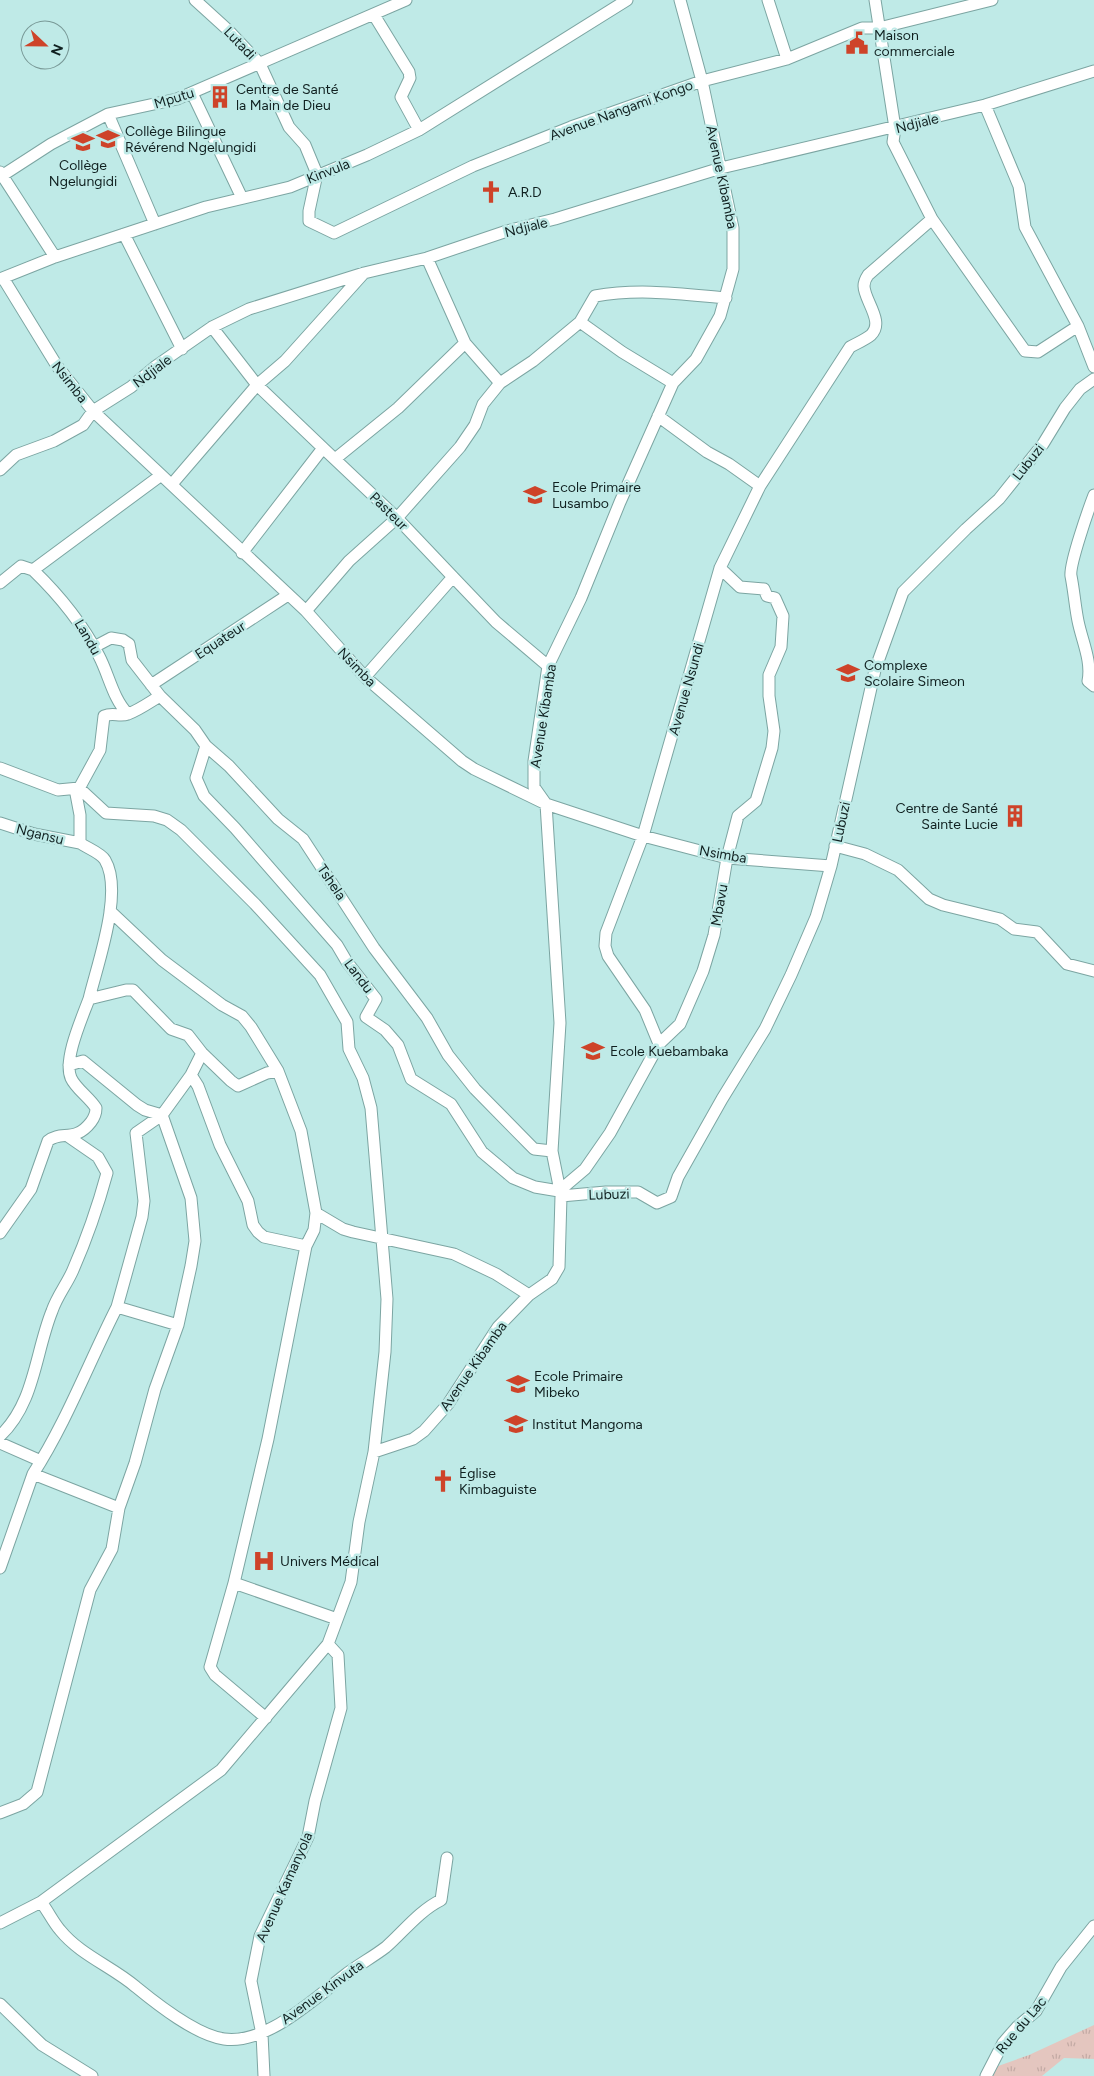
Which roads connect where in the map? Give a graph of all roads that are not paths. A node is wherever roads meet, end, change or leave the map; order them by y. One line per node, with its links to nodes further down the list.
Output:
1 (195, 0): 11 (street, Lutadi)
2 (406, 0): 8 (street, Mputu)
3 (627, 0): 18 (street, Kinvula)
4 (680, 0): 13 (street, Avenue Kibamba)
5 (768, 0): 10 (street)
6 (875, 0): 9 (street)
7 (992, 0): 9 (street, Avenue Nangami Kongo)
8 (374, 15): 11 (street, Mputu); 18 (street)
9 (879, 28): 10 (street, Avenue Nangami Kongo); 17 (street)
10 (787, 59): 13 (street, Avenue Nangami Kongo)
11 (260, 64): 14 (street, Mputu); 20 (street, Lutadi)
12 (1094, 71): 15 (street, Ndjiale)
13 (702, 81): 19 (street, Avenue Kibamba); 20 (street, Avenue Nangami Kongo)
14 (192, 93): 16 (street, Mputu); 22 (street)
15 (985, 105): 17 (street, Ndjiale); 32 (street)
16 (108, 114): 21 (street, Mputu); 24 (street)
17 (895, 128): 19 (street, Ndjiale); 23 (street)
18 (419, 130): 20 (street, Kinvula)
19 (721, 168): 27 (street, Ndjiale); 30 (street, Avenue Kibamba)
20 (317, 174): 22 (street, Kinvula)
21 (1, 175): 26 (street)
22 (242, 198): 24 (street, Kinvula)
23 (932, 219): 32 (street); 48 (street, Avenue Nsundi)
24 (155, 224): 25 (street, Kinvula)
25 (124, 234): 26 (street, Kinvula); 35 (street)
26 (55, 257): 29 (street, Kinvula)
27 (427, 258): 28 (street, Ndjiale); 34 (street)
28 (364, 273): 33 (street, Ndjiale); 40 (street)
29 (1, 279): 41 (street, Nsimba)
30 (726, 298): 31 (street); 39 (street, Avenue Kibamba)
31 (580, 322): 38 (street); 39 (street)
32 (1078, 326): 36 (street)
33 (212, 327): 35 (street, Ndjiale); 40 (street, Pasteur)
34 (465, 344): 38 (street); 44 (street)
35 (182, 349): 41 (street, Ndjiale)
36 (1094, 367)
37 (1094, 379): 72 (street, Lubuzi)
38 (500, 383): 50 (street)
39 (672, 384): 42 (street, Avenue Kibamba)
40 (257, 385): 43 (street, Pasteur); 47 (street)
41 (93, 411): 45 (street, Ndjiale); 46 (street, Nsimba)
42 (658, 416): 48 (street); 59 (street, Avenue Kibamba)
43 (323, 448): 44 (street, Pasteur); 51 (street)
44 (335, 458): 50 (street, Pasteur)
45 (0, 470)
46 (160, 476): 47 (street, Nsimba); 53 (street)
47 (172, 484): 51 (street, Nsimba)
48 (760, 486): 52 (street, Avenue Nsundi)
49 (1094, 495): 62 (street)
50 (396, 518): 54 (street, Pasteur); 57 (street)
51 (242, 553): 56 (street, Nsimba)
52 (720, 568): 70 (street, Avenue Nsundi); 73 (street, Mbavu)
53 (33, 570): 55 (street); 58 (street, Landu)
54 (453, 577): 59 (street, Pasteur); 60 (street)
55 (0, 583)
56 (288, 595): 57 (street, Nsimba); 61 (street, Equateur)
57 (306, 611): 60 (street, Nsimba)
58 (94, 647): 61 (street, Tshela); 64 (street, Landu)
59 (548, 666): 68 (street, Avenue Kibamba)
60 (365, 677): 68 (street, Nsimba)
61 (151, 685): 63 (street, Tshela)
62 (1094, 686)
63 (160, 696): 64 (street); 65 (street, Tshela)
64 (128, 714): 67 (street)
65 (206, 746): 85 (street, Tshela); 86 (street, Landu)
66 (0, 768): 67 (street)
67 (79, 788): 71 (street); 89 (street)
68 (546, 804): 70 (street, Nsimba); 85 (street, Avenue Kibamba)
69 (0, 823): 71 (street, Ngansu)
70 (643, 836): 73 (street, Nsimba); 78 (street, Avenue Nsundi)
71 (80, 843): 75 (street)
72 (836, 846): 74 (street, Lubuzi); 76 (street)
73 (727, 858): 74 (street, Nsimba); 78 (street, Mbavu)
74 (831, 866): 86 (street, Lubuzi)
75 (110, 911): 77 (street); 81 (street)
76 (1094, 972)
77 (88, 1000): 79 (street); 80 (street)
78 (659, 1044): 86 (street, Mbavu)
79 (202, 1053): 81 (street); 82 (street)
80 (69, 1065): 83 (street); 84 (street)
81 (278, 1071): 87 (street)
82 (191, 1075): 83 (street); 90 (street)
83 (162, 1115): 92 (street); 93 (street)
84 (69, 1136): 88 (street); 94 (street)
85 (552, 1151): 86 (street, Avenue Kibamba)
86 (560, 1194): 91 (street, Avenue Kibamba)
87 (316, 1213): 89 (street); 90 (street)
88 (0, 1233)
89 (383, 1239): 91 (street); 96 (street)
90 (306, 1246): 101 (street)
91 (529, 1295): 96 (street, Avenue Kibamba)
92 (117, 1307): 93 (street); 97 (street)
93 (178, 1324): 99 (street)
94 (0, 1436)
95 (0, 1443): 97 (street)
96 (374, 1452): 102 (street)
97 (41, 1461): 98 (street)
98 (33, 1474): 99 (street); 100 (street)
99 (119, 1508): 105 (street)
100 (0, 1568)
101 (234, 1583): 102 (street); 104 (street)
102 (337, 1619): 103 (street)
103 (328, 1644): 104 (street); 111 (street, Avenue Kamanyola)
104 (266, 1718): 107 (street)
105 (0, 1813)
106 (447, 1858): 111 (street, Avenue Kinvuta)
107 (41, 1902): 108 (street); 111 (street, Avenue Kinvuta)
108 (0, 1923)
109 (1094, 1926): 114 (street, Rue du Lac)
110 (0, 2004): 112 (street)
111 (262, 2034): 113 (street, Avenue Kamanyola)
112 (92, 2076)
113 (264, 2076)
114 (986, 2076)

